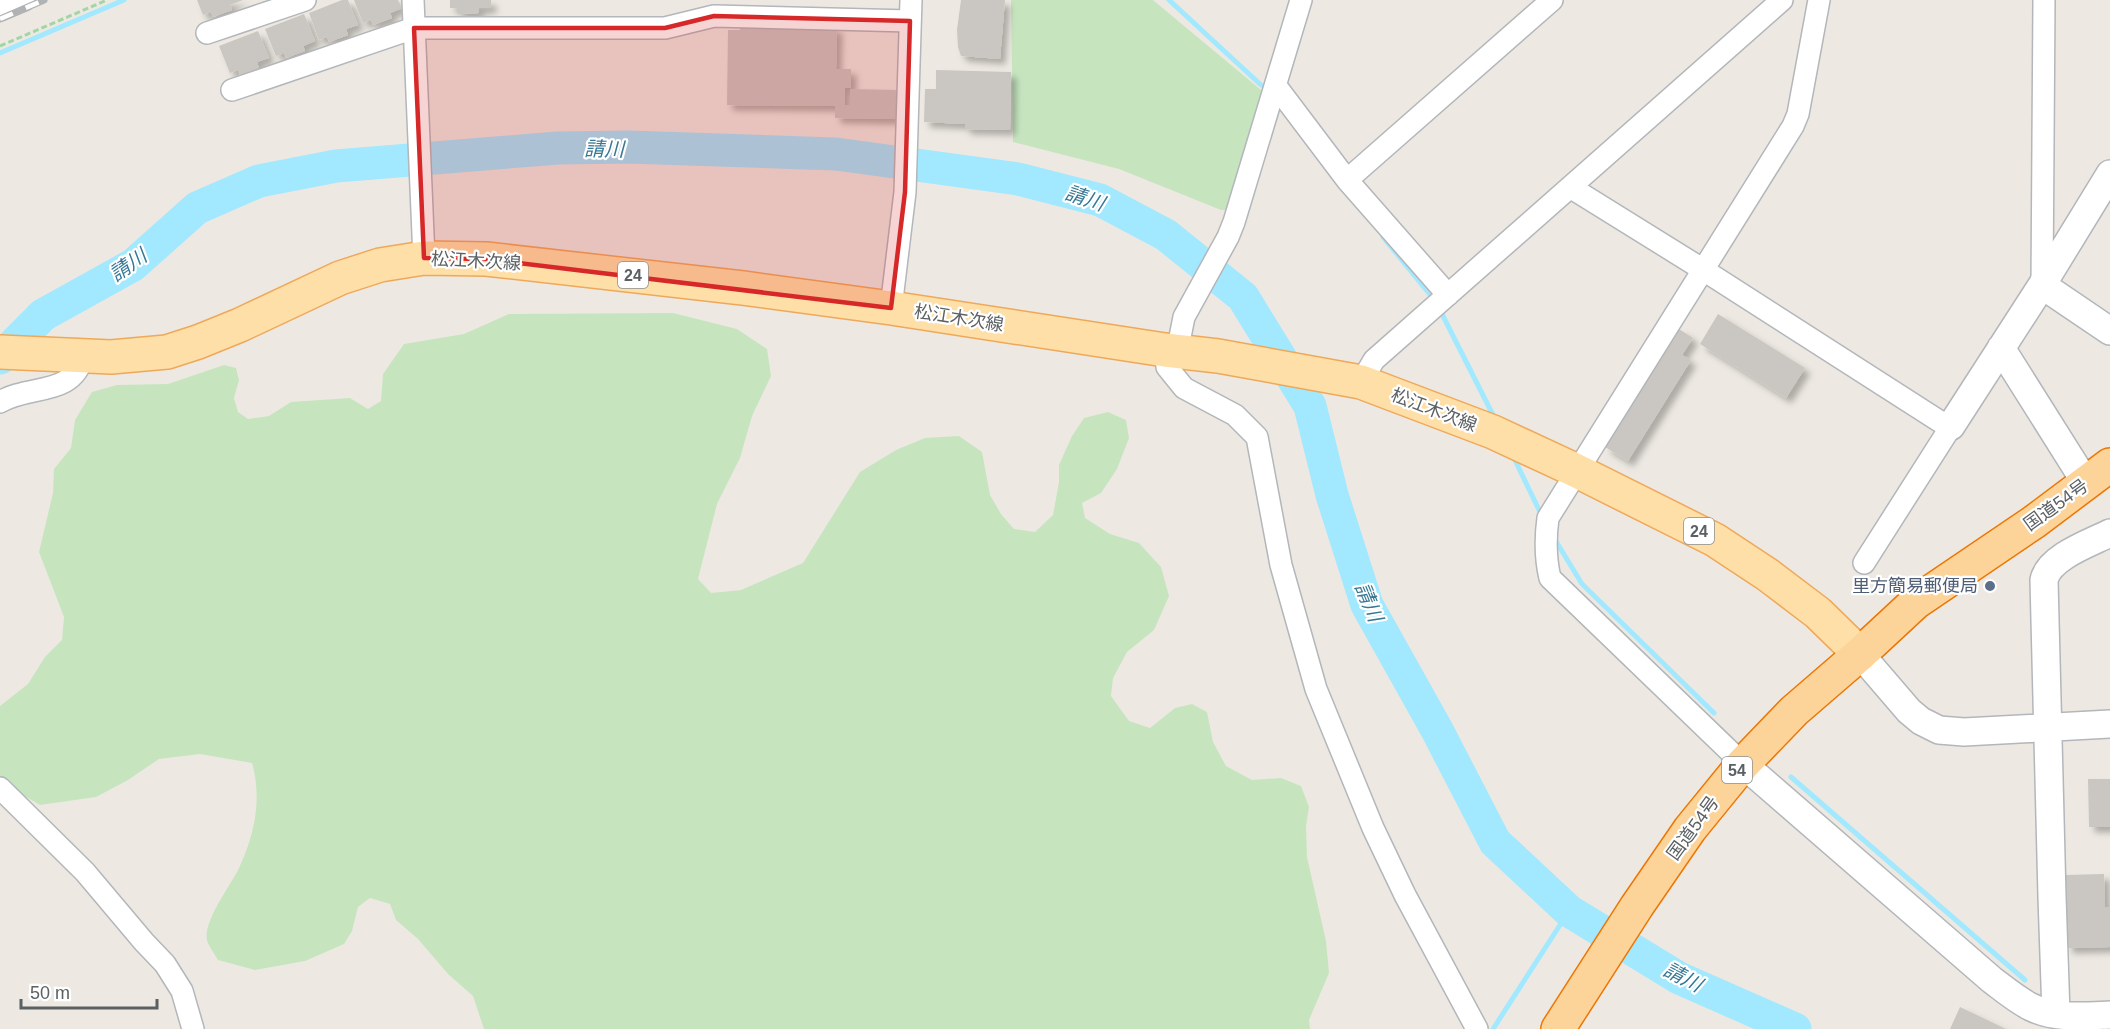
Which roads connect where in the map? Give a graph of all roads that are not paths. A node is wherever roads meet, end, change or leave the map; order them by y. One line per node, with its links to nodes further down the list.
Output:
1 (24, 0): 9 (street)
2 (304, 0): 12 (street)
3 (413, 0): 11 (street)
4 (1301, 0): 13 (street)
5 (1552, 0): 16 (street)
6 (1782, 0): 17 (street)
7 (1819, 0): 19 (street)
8 (2044, 0): 20 (street)
9 (0, 10)
10 (910, 10): 11 (street); 22 (street)
11 (414, 28): 14 (street); 18 (street)
12 (207, 33)
13 (1276, 86): 16 (street); 25 (street)
14 (232, 90)
15 (2110, 174): 20 (street)
16 (1347, 180): 21 (street)
17 (1570, 187): 19 (street); 21 (street)
18 (424, 258): 22 (main road, 松江木次線 / 24); 27 (main road, 松江木次線 / 24)
19 (1702, 269): 30 (street); 31 (street)
20 (2042, 285): 23 (street); 24 (street)
21 (1448, 295): 28 (street)
22 (891, 308): 25 (main road, 松江木次線 / 24)
23 (2110, 331)
24 (2001, 348): 30 (street); 32 (street)
25 (1171, 351): 28 (main road, 松江木次線 / 24); 43 (street)
26 (0, 352): 27 (main road, 松江木次線 / 24)
27 (72, 355): 29 (street)
28 (1350, 380): 31 (main road, 松江木次線 / 24)
29 (0, 402)
30 (1950, 427): 34 (street)
31 (1577, 471): 35 (main road, 松江木次線 / 24); 38 (street)
32 (2102, 478): 35 (highway, 国道54号 / 54)
33 (2110, 533): 37 (street)
34 (1864, 563)
35 (1860, 654): 37 (street); 38 (highway, 国道54号 / 54)
36 (2110, 724): 37 (street)
37 (2047, 728): 40 (street)
38 (1743, 764): 40 (street); 44 (highway, 国道54号 / 54)
39 (0, 788): 42 (street)
40 (2056, 1014): 41 (street)
41 (2110, 1016)
42 (193, 1029)
43 (1478, 1029)
44 (1558, 1029)

